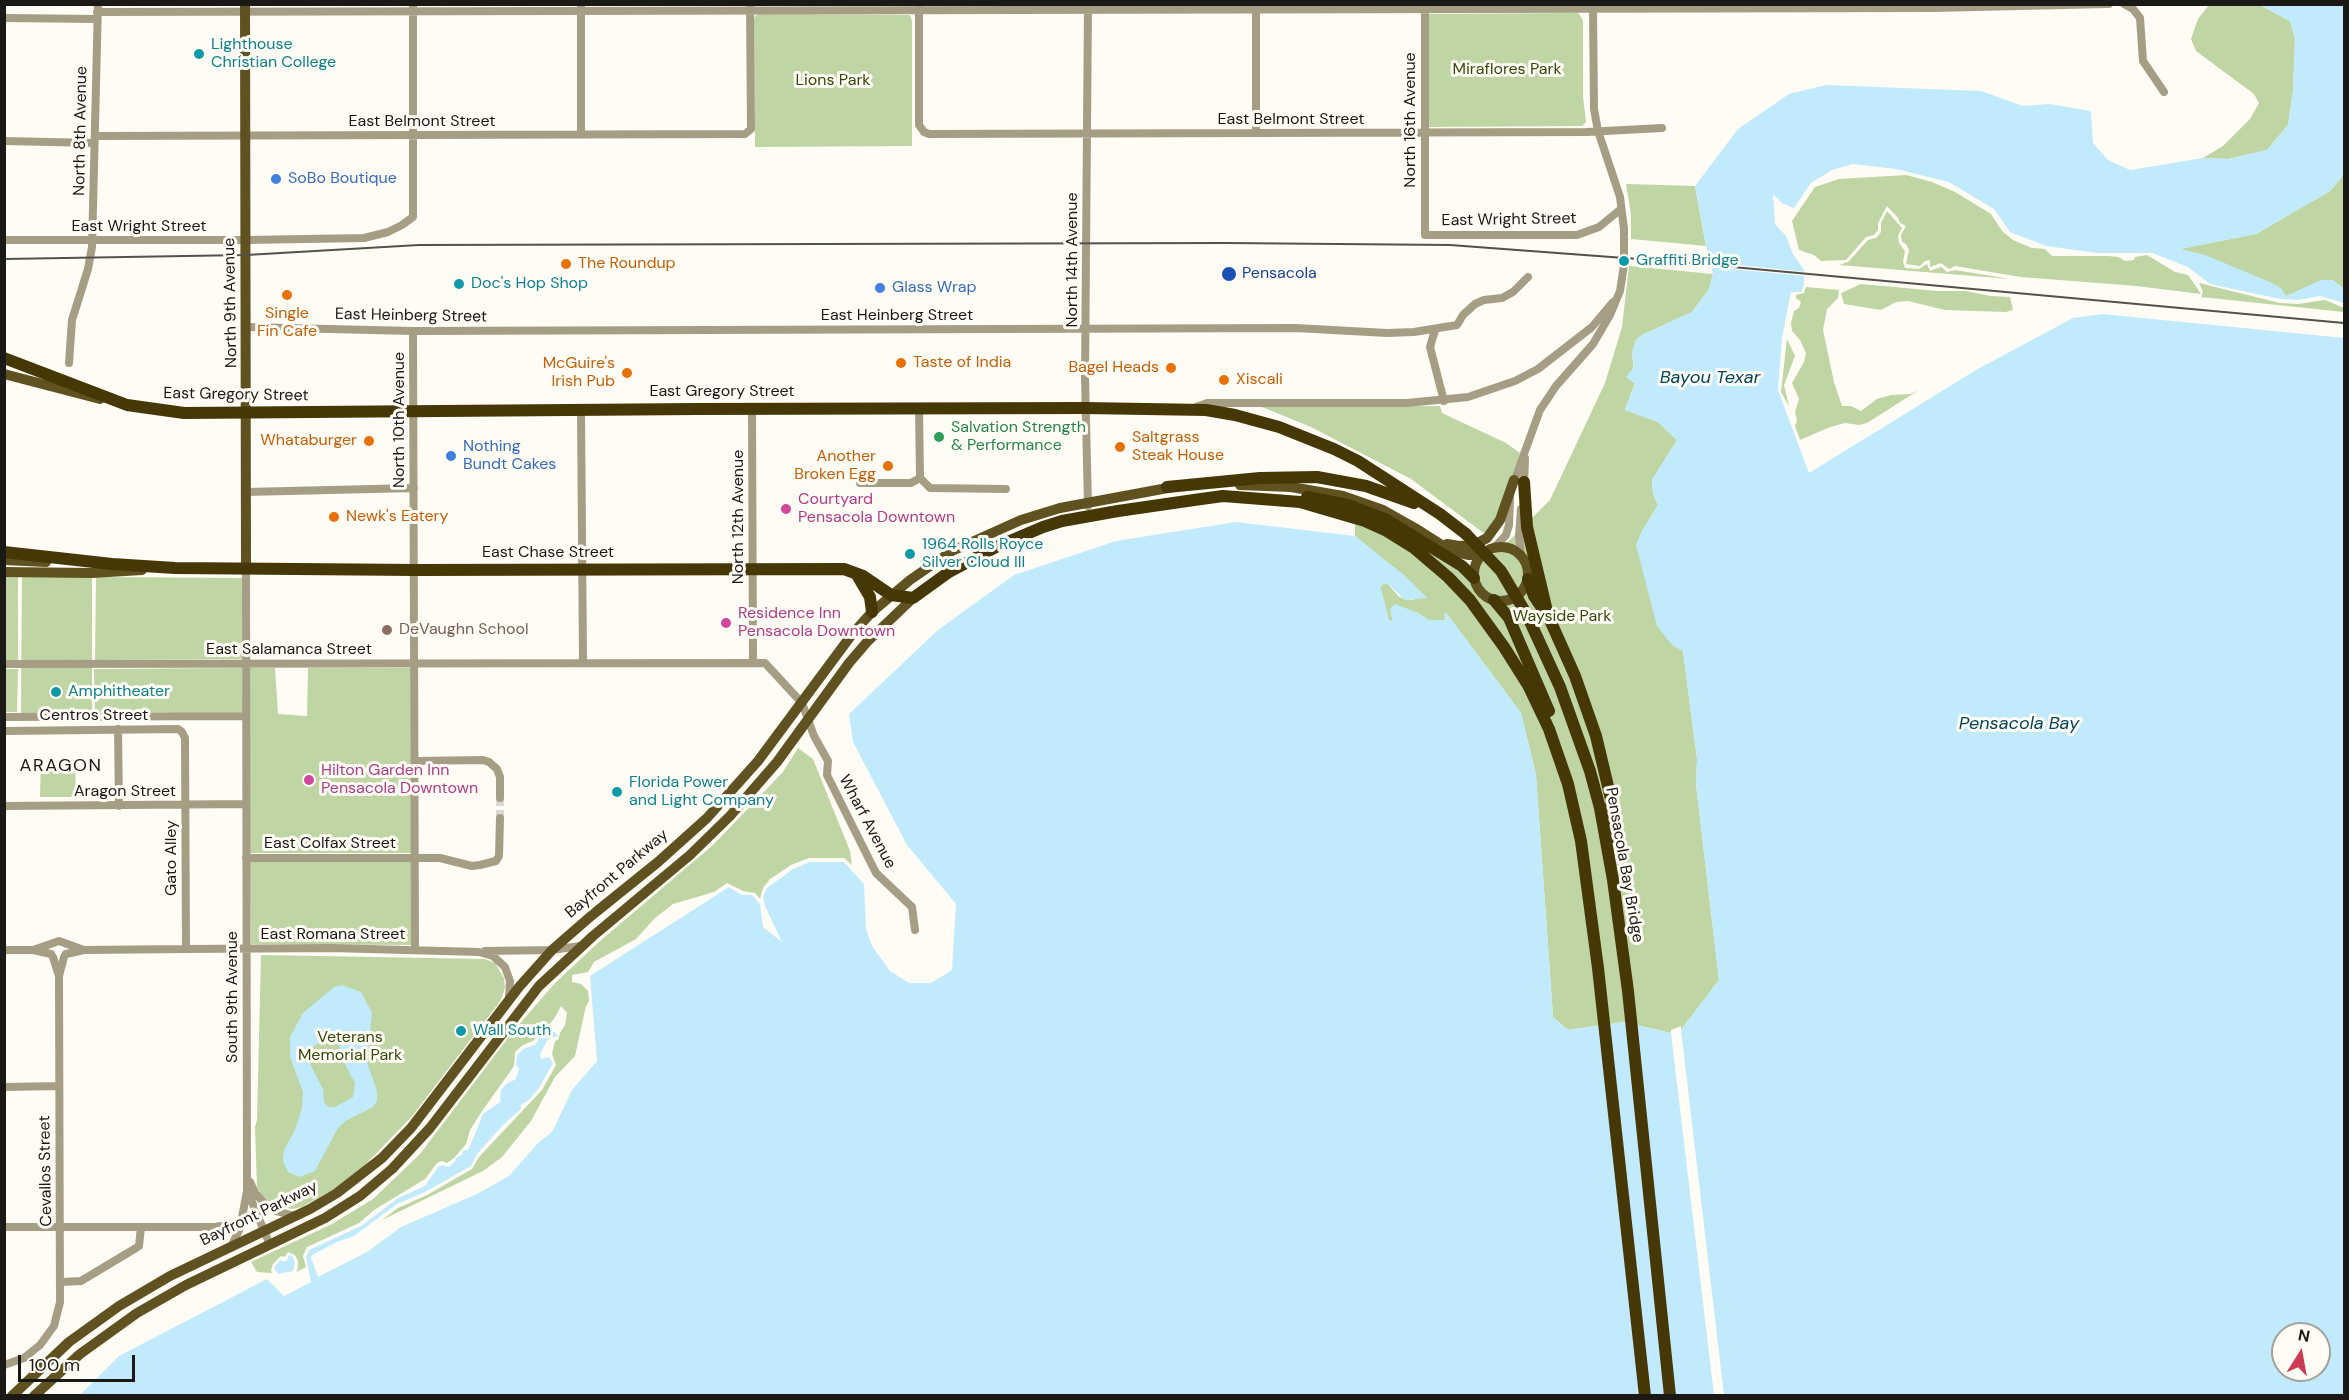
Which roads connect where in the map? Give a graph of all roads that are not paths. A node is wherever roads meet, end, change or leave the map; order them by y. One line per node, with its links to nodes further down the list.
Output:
1 (2109, 4): 3 (street)
2 (2124, 4): 17 (street)
3 (2100, 5): 5 (street)
4 (1763, 6): 5 (street); 10 (street)
5 (1932, 6)
6 (919, 7): 7 (street); 14 (street); 21 (street, East Belmont Street)
7 (1088, 7): 8 (street); 21 (street, North 14th Avenue)
8 (1256, 7): 9 (street); 23 (street)
9 (1425, 7): 10 (street); 20 (street, North 16th Avenue)
10 (1593, 7): 19 (street)
11 (245, 8): 12 (street); 15 (street); 24 (main road, North 9th Avenue)
12 (413, 8): 13 (street); 25 (street)
13 (581, 8): 14 (street); 22 (street)
14 (750, 8): 22 (street, East Belmont Street)
15 (97, 12): 16 (street); 26 (street, North 8th Avenue)
16 (4, 18)
17 (2164, 92)
18 (1662, 128): 19 (street, East Belmont Street)
19 (1598, 131): 20 (street, East Belmont Street); 28 (street)
20 (1425, 132): 23 (street, East Belmont Street); 29 (street, North 16th Avenue)
21 (1086, 133): 23 (street, East Belmont Street); 36 (street, North 14th Avenue)
22 (581, 134): 25 (street, East Belmont Street)
23 (1256, 134)
24 (245, 136): 25 (street, East Belmont Street); 26 (street, East Belmont Street); 32 (main road, North 9th Avenue)
25 (413, 136): 32 (street, East Wright Street)
26 (94, 140): 27 (street, East Belmont Street); 31 (street, North 8th Avenue)
27 (4, 141)
28 (1621, 209): 29 (street, East Wright Street); 34 (street)
29 (1425, 235)
30 (4, 240): 31 (street, East Wright Street)
31 (93, 240): 32 (street, East Wright Street); 40 (street, North 8th Avenue)
32 (246, 240): 35 (main road, North 9th Avenue)
33 (1528, 277): 37 (street, East Heinberg Street)
34 (1620, 291): 42 (street, East Gregory Street); 52 (street)
35 (246, 327): 38 (street, East Heinberg Street); 50 (main road, North 9th Avenue)
36 (1086, 329): 37 (street, East Heinberg Street); 38 (street, East Heinberg Street); 45 (street, North 14th Avenue)
37 (1435, 330): 42 (street)
38 (414, 331): 49 (street, North 10th Avenue)
39 (4, 358): 43 (highway)
40 (69, 363)
41 (4, 374): 43 (main road, East Gregory Street)
42 (1444, 401): 46 (street, East Gregory Street)
43 (126, 405): 50 (highway, East Gregory Street)
44 (919, 408): 45 (highway, East Gregory Street); 47 (highway, East Gregory Street); 51 (street)
45 (1085, 408): 46 (highway, East Gregory Street); 59 (street, North 14th Avenue)
46 (1192, 408): 60 (highway, Pensacola Bay Bridge)
47 (752, 409): 48 (highway, East Gregory Street); 72 (street, North 12th Avenue)
48 (581, 410): 49 (highway, East Gregory Street); 71 (street)
49 (413, 411): 50 (highway, East Gregory Street); 55 (street, North 10th Avenue)
50 (247, 414): 57 (main road, North 9th Avenue)
51 (920, 478): 53 (street); 56 (street)
52 (1519, 481): 62 (main road); 63 (street); 66 (street); 82 (highway)
53 (860, 483)
54 (1167, 487): 59 (main road, Bayfront Parkway); 60 (highway); 62 (main road, Bayfront Parkway)
55 (414, 488): 57 (street); 73 (street, North 10th Avenue)
56 (1006, 489)
57 (246, 492): 70 (main road, North 9th Avenue)
58 (1258, 498): 61 (highway, Bayfront Parkway); 76 (highway); 96 (highway)
59 (1087, 502): 61 (street, North 14th Avenue); 78 (main road, Bayfront Parkway)
60 (1440, 514): 108 (highway, Pensacola Bay Bridge, bridge)
61 (1090, 516): 79 (highway, Bayfront Parkway)
62 (1415, 528): 65 (main road, Bayfront Parkway)
63 (1496, 548): 65 (main road); 66 (main road)
64 (4, 552): 68 (highway)
65 (1482, 554): 76 (main road)
66 (1521, 555): 77 (main road)
67 (4, 561): 68 (main road, East Chase Street)
68 (112, 564): 69 (highway, East Chase Street)
69 (175, 568): 70 (highway, East Chase Street); 74 (main road, East Chase Street)
70 (246, 569): 73 (highway, East Chase Street); 87 (street, North 9th Avenue)
71 (582, 569): 72 (highway, East Chase Street); 73 (highway, East Chase Street); 85 (street)
72 (753, 569): 75 (highway, East Chase Street); 83 (street, North 12th Avenue)
73 (414, 570): 84 (street, North 10th Avenue)
74 (4, 572)
75 (855, 572): 78 (highway, East Chase Street); 81 (highway)
76 (1474, 578): 80 (main road)
77 (1528, 579): 80 (main road); 82 (highway)
78 (891, 595): 79 (highway, East Chase Street); 81 (main road, Bayfront Parkway)
79 (913, 597): 91 (main road, Bayfront Parkway)
80 (1494, 600): 96 (highway)
81 (872, 612): 88 (main road, Bayfront Parkway)
82 (1550, 620): 108 (highway)
83 (753, 662): 85 (street, East Salamanca Street); 88 (street)
84 (414, 663): 85 (street, East Salamanca Street); 87 (street, East Salamanca Street); 97 (street, North 10th Avenue)
85 (583, 663)
86 (4, 664): 87 (street, East Salamanca Street)
87 (246, 664): 89 (street, North 9th Avenue)
88 (802, 703): 91 (street, Wharf Avenue); 104 (main road, Bayfront Parkway)
89 (246, 716): 90 (street); 95 (street, North 9th Avenue)
90 (4, 717)
91 (808, 719): 107 (main road, Bayfront Parkway); 109 (street, Wharf Avenue)
92 (118, 729): 93 (street, Centros Street); 94 (street, Centros Street); 102 (street)
93 (4, 731)
94 (182, 732): 100 (street, Gato Alley)
95 (246, 744): 99 (street, South 9th Avenue)
96 (1560, 759): 142 (highway)
97 (415, 761): 98 (street); 105 (street, North 10th Avenue)
98 (500, 798)
99 (246, 804): 100 (street, Aragon Street); 106 (street, South 9th Avenue)
100 (186, 805): 102 (street, Aragon Street); 113 (street, Gato Alley)
101 (4, 806): 102 (street, Aragon Street)
102 (119, 806)
103 (500, 818): 105 (street, East Colfax Street)
104 (670, 851): 107 (street); 120 (main road, Bayfront Parkway)
105 (415, 857): 106 (street, East Colfax Street); 115 (street, North 10th Avenue)
106 (246, 858): 114 (street, South 9th Avenue)
107 (681, 863): 112 (main road, Bayfront Parkway)
108 (1613, 880): 143 (highway, Pensacola Bay Bridge)
109 (915, 930)
110 (52, 944): 111 (street); 117 (street); 121 (street)
111 (66, 945): 118 (street, East Romana Street); 122 (street)
112 (582, 945): 120 (street); 125 (main road, Bayfront Parkway)
113 (186, 949): 114 (street, East Romana Street); 118 (street, East Romana Street)
114 (247, 949): 115 (street, East Romana Street); 128 (street, South 9th Avenue)
115 (415, 949): 119 (street, East Romana Street)
116 (4, 950): 117 (street)
117 (33, 950): 121 (street)
118 (84, 950): 122 (street, East Romana Street)
119 (479, 952): 120 (street); 124 (street, East Romana Street)
120 (547, 953): 124 (main road, Bayfront Parkway); 125 (main road)
121 (52, 956): 122 (street); 123 (street, Cevallos Street)
122 (65, 956): 123 (street, Cevallos Street)
123 (59, 976): 126 (street, Cevallos Street)
124 (507, 1001): 130 (main road, Bayfront Parkway)
125 (498, 1038): 136 (main road, Bayfront Parkway)
126 (59, 1086): 127 (street); 133 (street, Cevallos Street)
127 (4, 1087)
128 (248, 1171): 129 (street, South 9th Avenue); 130 (street)
129 (247, 1190): 135 (street, South 9th Avenue); 137 (street)
130 (296, 1216): 135 (main road, Bayfront Parkway)
131 (226, 1225): 134 (street)
132 (4, 1227): 133 (street)
133 (60, 1227): 134 (street); 138 (street, Cevallos Street)
134 (141, 1227): 138 (street)
135 (264, 1232): 136 (street, South 9th Avenue); 137 (main road, Bayfront Parkway)
136 (270, 1245): 141 (main road, Bayfront Parkway)
137 (231, 1246): 140 (main road, Bayfront Parkway)
138 (61, 1282): 139 (street, Cevallos Street)
139 (4, 1365)
140 (12, 1395)
141 (34, 1395)
142 (1645, 1395)
143 (1670, 1395)

